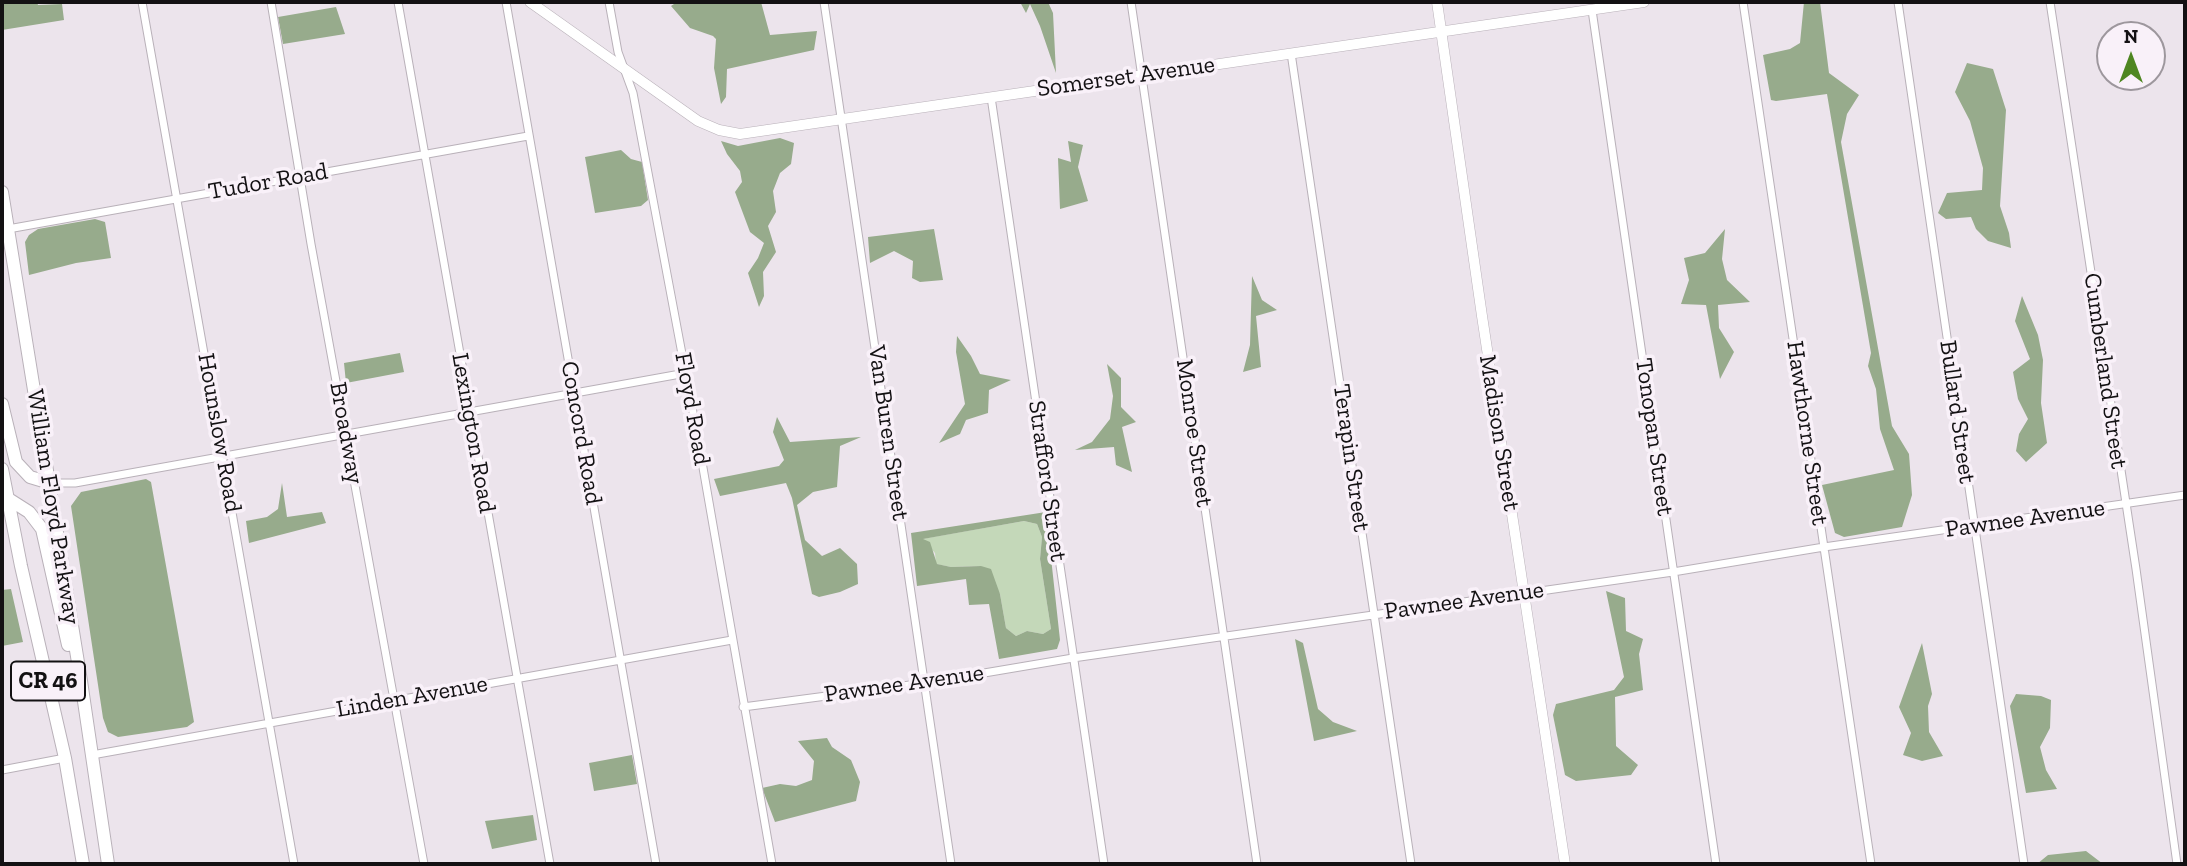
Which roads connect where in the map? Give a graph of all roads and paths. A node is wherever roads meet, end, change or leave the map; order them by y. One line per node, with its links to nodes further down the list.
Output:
1 (142, 2): 25 (street, Hounslow Road)
2 (271, 2): 23 (street, Broadway)
3 (398, 2): 22 (street, Lexington Road)
4 (506, 2): 21 (street, Concord Road)
5 (530, 2): 17 (street)
6 (609, 2): 17 (street, Floyd Road)
7 (824, 2): 20 (street, Van Buren Street)
8 (1131, 2): 18 (street, Monroe Street)
9 (1437, 2): 15 (street, Madison Street)
10 (1644, 2): 14 (street, Somerset Avenue)
11 (1743, 2): 39 (street, Hawthorne Street)
12 (1898, 2): 38 (street, Bullard Street)
13 (2050, 2): 37 (street, Cumberland Street)
14 (1592, 10): 15 (street, Somerset Avenue); 40 (street, Tonopan Street)
15 (1442, 30): 16 (street, Somerset Avenue); 41 (street, Madison Street)
16 (1291, 53): 18 (street, Somerset Avenue); 42 (street, Terapin Street)
17 (625, 70): 20 (street, Somerset Avenue); 27 (street, Floyd Road)
18 (1142, 75): 19 (street, Somerset Avenue); 43 (street, Monroe Street)
19 (990, 97): 20 (street, Somerset Avenue); 45 (street, Strafford Street)
20 (842, 120): 49 (street, Van Buren Street)
21 (528, 136): 22 (street, Tudor Road); 28 (street, Concord Road)
22 (424, 154): 23 (street, Tudor Road); 30 (street, Lexington Road)
23 (300, 177): 25 (street, Tudor Road); 31 (street, Broadway)
24 (2, 192): 26 (highway, William Floyd Parkway / CR 46)
25 (178, 198): 26 (street, Tudor Road); 32 (street, Hounslow Road)
26 (8, 229): 34 (highway, William Floyd Parkway / CR 46)
27 (685, 373): 28 (street); 44 (street, Floyd Road)
28 (574, 393): 30 (street); 46 (street, Concord Road)
29 (2, 404): 34 (highway)
30 (469, 412): 31 (street); 47 (street, Lexington Road)
31 (346, 434): 32 (street); 50 (street, Broadway)
32 (223, 456): 34 (street); 52 (street, Hounslow Road)
33 (2, 470): 36 (highway, William Floyd Parkway / CR 46)
34 (50, 482): 48 (highway, William Floyd Parkway / CR 46)
35 (2185, 495): 37 (street, Pawnee Avenue)
36 (4, 498): 48 (highway); 54 (highway, William Floyd Parkway / CR 46)
37 (2125, 504): 38 (street, Pawnee Avenue); 71 (street, Cumberland Street)
38 (1974, 526): 39 (street, Pawnee Avenue); 70 (street, Bullard Street)
39 (1824, 547): 40 (street, Pawnee Avenue); 69 (street, Hawthorne Street)
40 (1673, 572): 41 (street, Pawnee Avenue); 68 (street, Tonopan Street)
41 (1524, 593): 42 (street, Pawnee Avenue); 67 (street, Madison Street)
42 (1374, 613): 43 (street, Pawnee Avenue); 66 (street, Terapin Street)
43 (1223, 636): 45 (street, Pawnee Avenue); 65 (street, Monroe Street)
44 (732, 640): 46 (street, Linden Avenue); 51 (street, Floyd Road)
45 (1073, 658): 49 (street, Pawnee Avenue); 64 (street, Strafford Street)
46 (621, 660): 47 (street, Linden Avenue); 61 (street, Concord Road)
47 (518, 678): 50 (street, Linden Avenue); 60 (street, Lexington Road)
48 (81, 681): 53 (highway, William Floyd Parkway / CR 46)
49 (925, 683): 51 (street, Pawnee Avenue); 63 (street, Van Buren Street)
50 (395, 700): 52 (street, Linden Avenue); 59 (street, Broadway)
51 (743, 707): 62 (street, Floyd Road)
52 (270, 723): 53 (street, Linden Avenue); 58 (street, Hounslow Road)
53 (92, 755): 57 (highway, William Floyd Parkway / CR 46)
54 (65, 758): 55 (street); 56 (highway, William Floyd Parkway / CR 46)
55 (2, 770)
56 (83, 864)
57 (108, 864)
58 (295, 864)
59 (424, 864)
60 (550, 864)
61 (656, 864)
62 (772, 864)
63 (951, 864)
64 (1104, 864)
65 (1258, 864)
66 (1411, 864)
67 (1564, 864)
68 (1716, 864)
69 (1871, 864)
70 (2024, 864)
71 (2177, 864)

